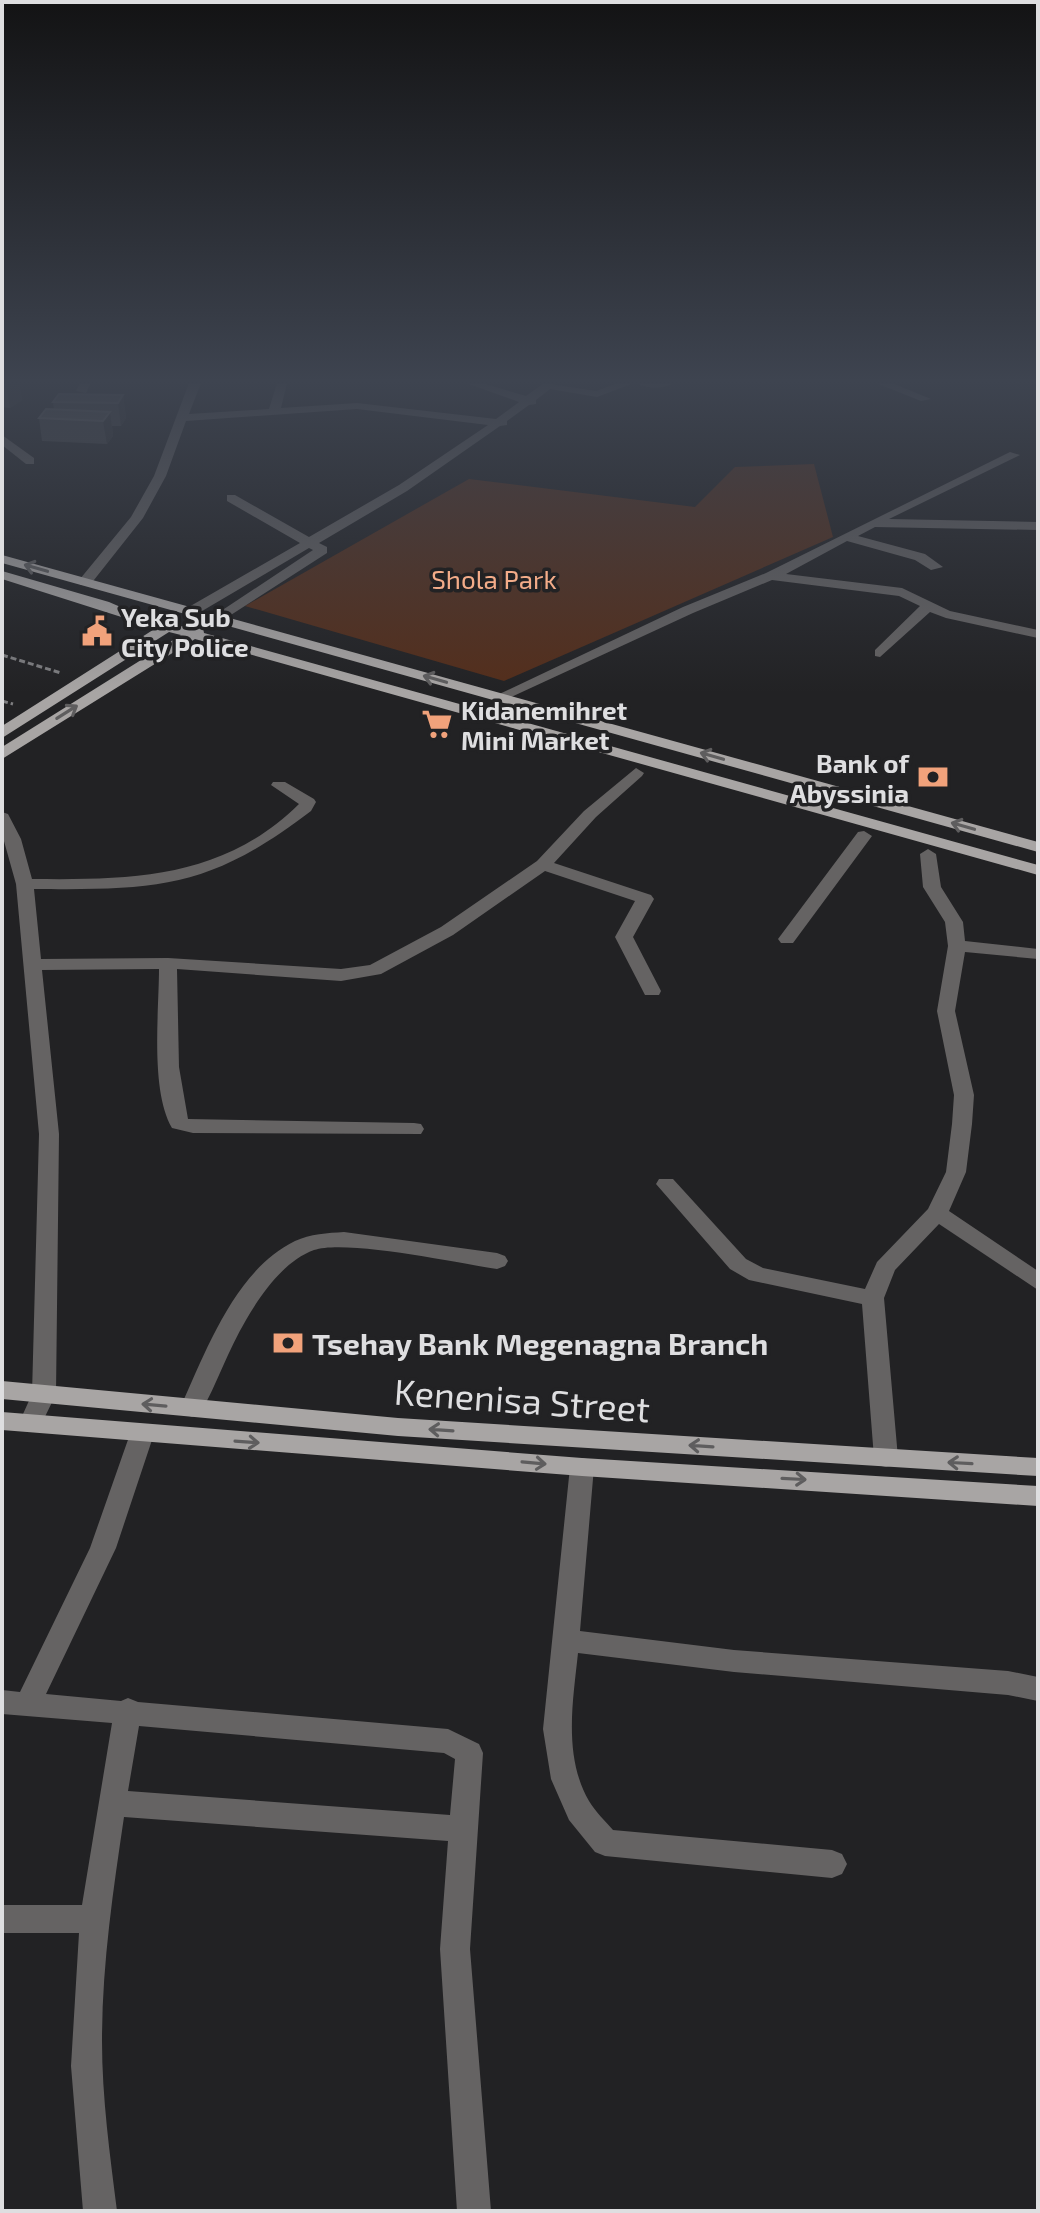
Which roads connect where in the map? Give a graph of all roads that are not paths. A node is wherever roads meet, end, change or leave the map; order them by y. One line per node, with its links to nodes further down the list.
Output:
1 (154, 486): 13 (street)
2 (425, 486): 8 (street)
3 (949, 486): 5 (street)
4 (231, 498): 8 (street)
5 (873, 523): 6 (street); 7 (street)
6 (1038, 526)
7 (846, 537): 10 (street); 12 (street)
8 (317, 546): 16 (street); 18 (street)
9 (2, 559): 13 (main road, one-way to 9)
10 (936, 567)
11 (2, 575): 17 (main road)
12 (771, 576): 15 (street); 24 (street)
13 (85, 582): 16 (main road)
14 (2, 587): 17 (main road)
15 (928, 606): 21 (street); 22 (street)
16 (192, 611): 18 (main road); 19 (main road)
17 (134, 618): 19 (main road)
18 (220, 618): 20 (main road); 24 (main road, one-way to 18)
19 (167, 627): 20 (main road); 25 (main road)
20 (193, 634): 23 (main road); 26 (main road, one-way to 20)
21 (1038, 634)
22 (880, 653)
23 (270, 655): 27 (main road); 34 (main road)
24 (500, 697): 31 (main road, one-way to 24)
25 (2, 733)
26 (2, 754)
27 (636, 773): 30 (main road); 33 (street)
28 (279, 785): 37 (street)
29 (2, 817): 37 (street)
30 (864, 836): 32 (main road); 38 (street)
31 (1034, 846): 34 (main road)
32 (928, 854): 36 (main road); 39 (street)
33 (543, 865): 41 (street); 43 (street)
34 (1017, 865): 35 (main road)
35 (1038, 870)
36 (1038, 882)
37 (25, 884): 42 (street)
38 (787, 939)
39 (957, 946): 40 (street); 46 (street)
40 (1038, 954)
41 (168, 963): 42 (street); 44 (street)
42 (31, 965): 51 (street)
43 (652, 991)
44 (414, 1129)
45 (666, 1184): 49 (street)
46 (937, 1213): 48 (street); 49 (street)
47 (497, 1261): 52 (street)
48 (1038, 1282)
49 (873, 1298): 58 (street)
50 (2, 1390): 51 (main road, Kenenisa Street)
51 (44, 1394): 52 (main road, Kenenisa Street, one-way to 51); 55 (street)
52 (192, 1408): 54 (main road, Kenenisa Street)
53 (2, 1421): 55 (main road, Kenenisa Street)
54 (325, 1422): 57 (main road); 58 (main road, Kenenisa Street, one-way to 54)
55 (31, 1423): 56 (main road, Kenenisa Street)
56 (142, 1434): 57 (main road, Kenenisa Street, one-way to 57); 64 (street)
57 (318, 1447): 59 (main road, Kenenisa Street, one-way to 59)
58 (886, 1458): 60 (main road, Kenenisa Street, one-way to 58)
59 (582, 1467): 61 (main road, Kenenisa Street, one-way to 61); 62 (street)
60 (1038, 1467)
61 (1038, 1496)
62 (566, 1640): 63 (street); 68 (street)
63 (1038, 1689)
64 (15, 1703): 65 (street)
65 (128, 1710): 66 (street); 67 (street)
66 (112, 1803): 67 (street); 70 (street)
67 (461, 1829): 72 (street)
68 (832, 1864)
69 (2, 1919): 70 (street)
70 (95, 1919): 71 (street)
71 (100, 2211)
72 (474, 2211)

